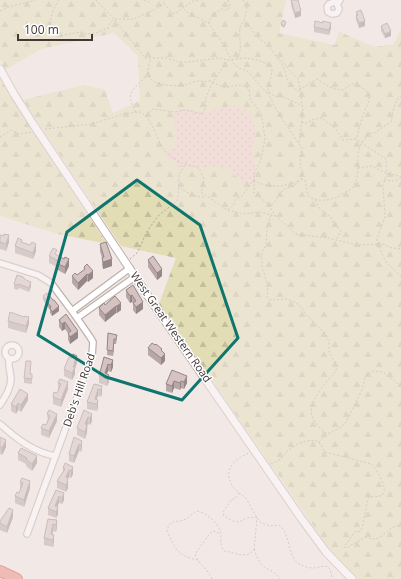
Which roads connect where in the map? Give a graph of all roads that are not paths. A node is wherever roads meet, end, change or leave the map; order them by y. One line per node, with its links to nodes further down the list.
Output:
1 (0, 69): 3 (street, West Great Western Road)
2 (0, 263): 5 (street, Deb's Hill Road)
3 (130, 268): 4 (street, West Great Western Road); 5 (street)
4 (136, 276): 6 (street); 14 (street, West Great Western Road)
5 (72, 311): 6 (street, Deb's Hill Road)
6 (77, 318): 10 (street, Deb's Hill Road)
7 (9, 358): 8 (street)
8 (0, 405)
9 (0, 424): 10 (street)
10 (56, 456): 11 (street, Deb's Hill Road)
11 (27, 534)
12 (0, 571): 13 (highway)
13 (17, 579)
14 (352, 579)

